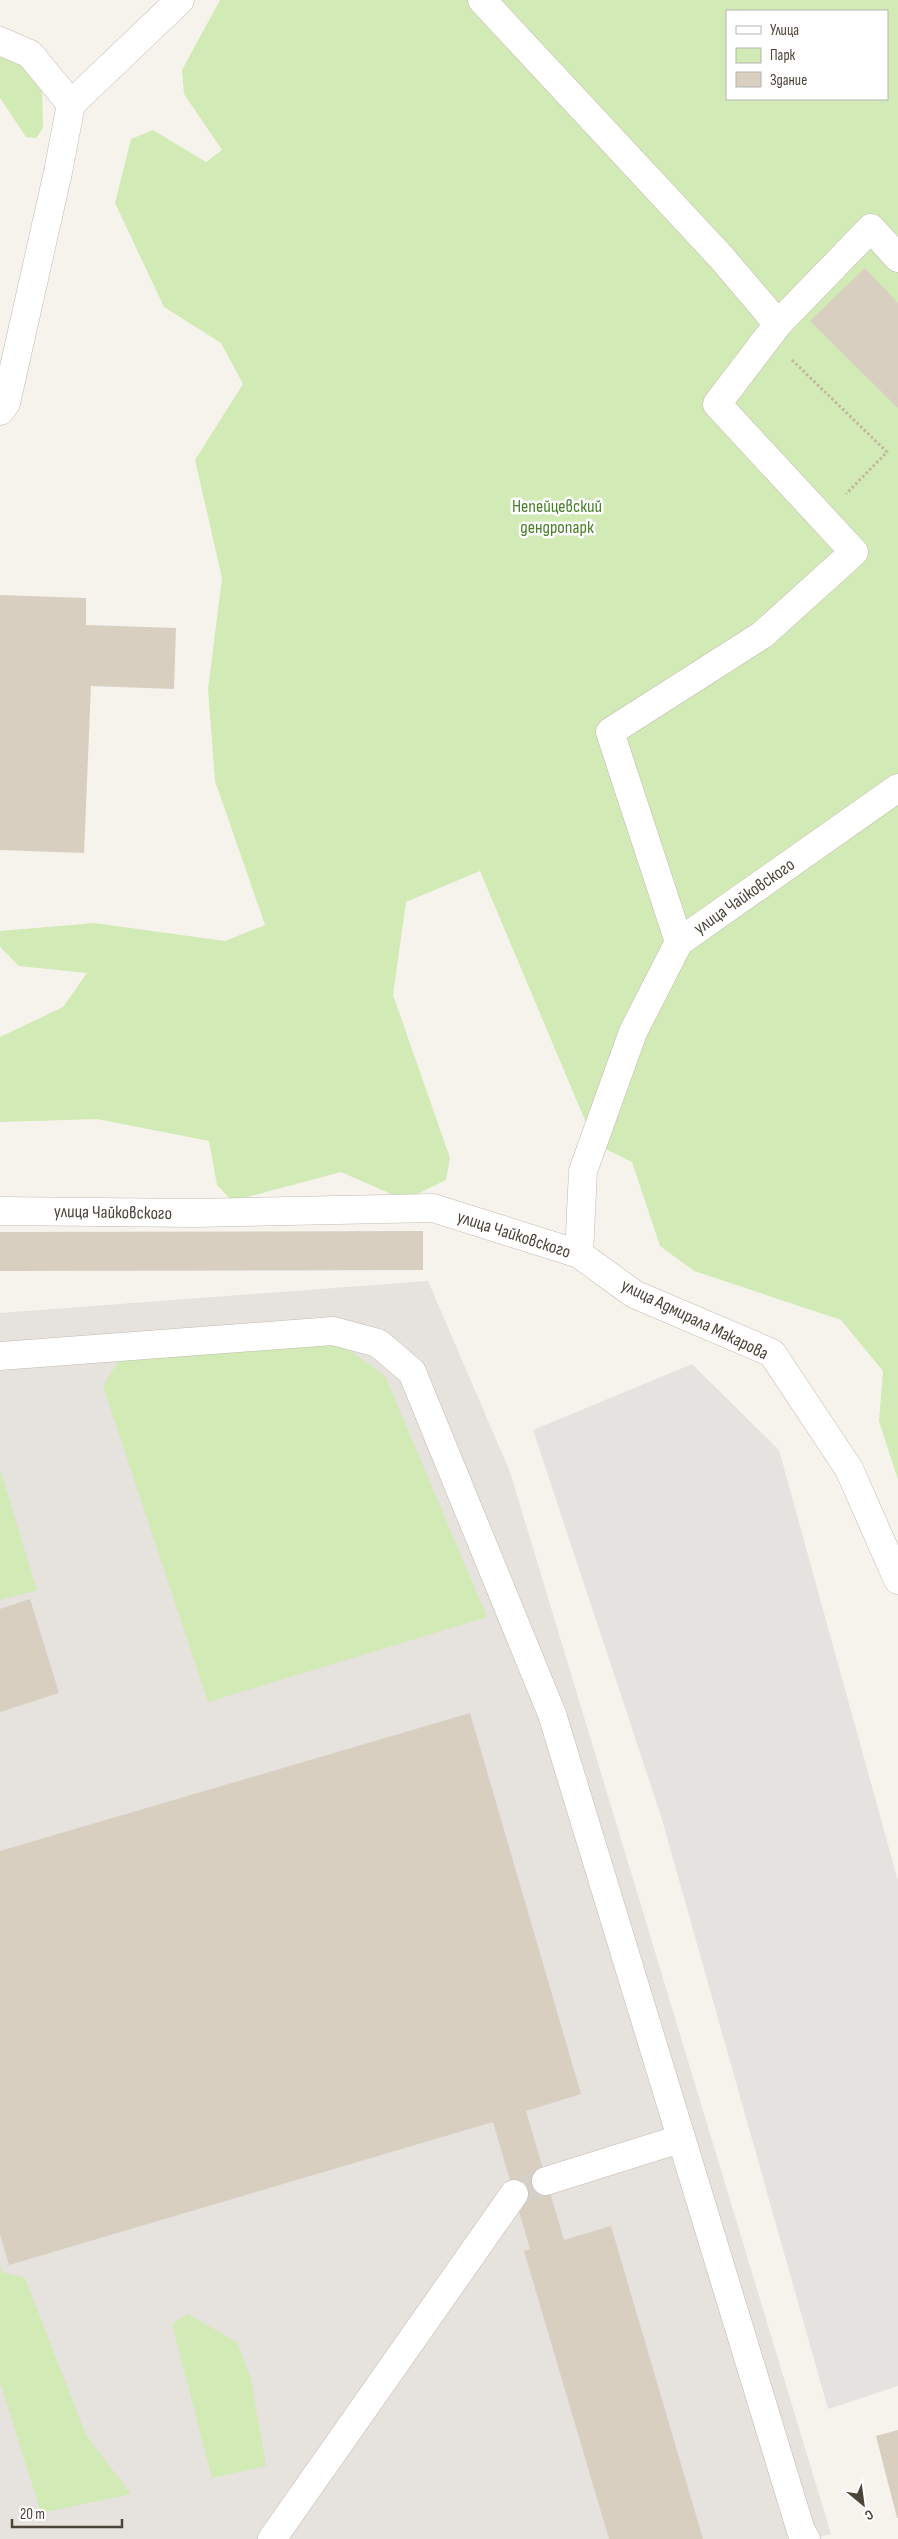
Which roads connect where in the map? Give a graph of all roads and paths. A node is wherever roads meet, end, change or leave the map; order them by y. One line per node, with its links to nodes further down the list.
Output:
1 (180, 0): 4 (street)
2 (482, 0): 6 (street)
3 (0, 41): 4 (street)
4 (71, 104): 7 (street)
5 (898, 258): 6 (street)
6 (773, 330): 8 (street); 8 (path)
7 (0, 411)
8 (823, 518): 10 (street)
9 (898, 788): 10 (street, улица Чайковского)
10 (679, 942): 12 (street, улица Чайковского)
11 (0, 1210): 12 (street, улица Чайковского)
12 (579, 1254): 14 (street, улица Адмирала Макарова)
13 (0, 1356): 15 (street)
14 (898, 1580)
15 (680, 2138): 16 (street); 19 (street)
16 (546, 2181)
17 (514, 2194): 18 (street)
18 (272, 2539)
19 (806, 2539)

